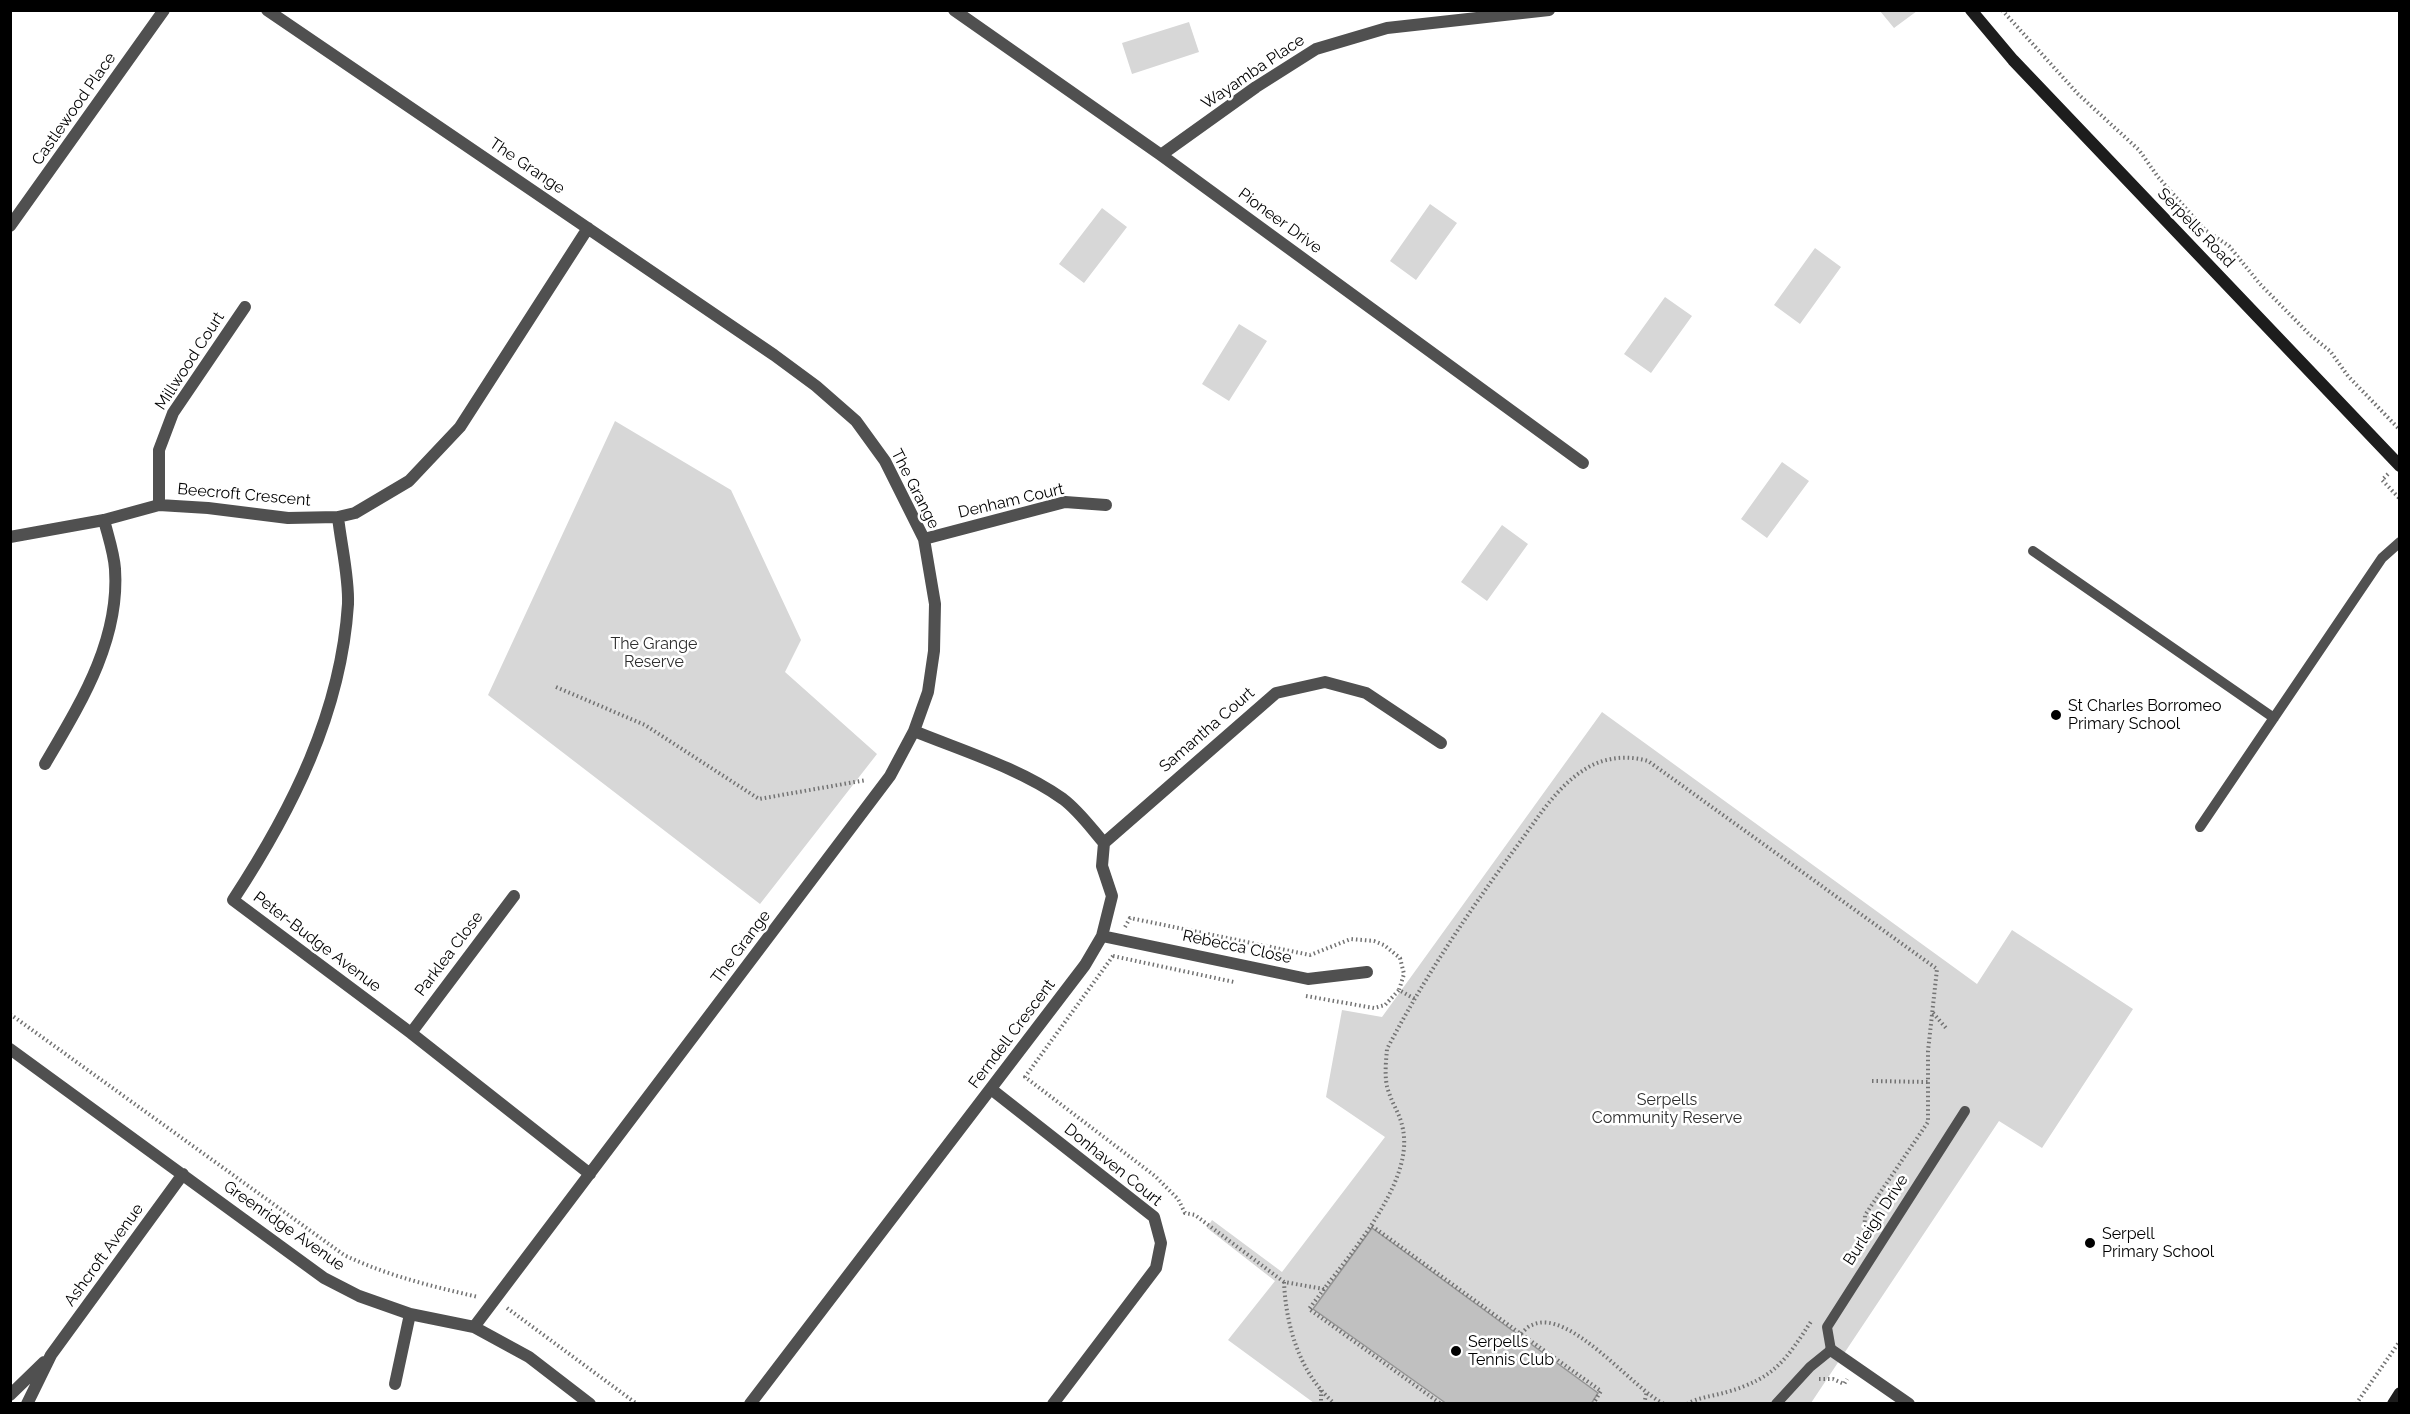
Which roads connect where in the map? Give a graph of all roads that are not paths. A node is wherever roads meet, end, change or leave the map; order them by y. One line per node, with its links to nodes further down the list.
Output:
1 (164, 10): 7 (street, Castlewood Place)
2 (267, 10): 8 (street, The Grange)
3 (954, 10): 6 (street, Pioneer Drive)
4 (1548, 10): 6 (street, Wayamba Place)
5 (1971, 10): 11 (street, Serpells Road)
6 (1161, 155): 10 (street, Pioneer Drive)
7 (10, 226)
8 (588, 228): 14 (street, Beecroft Crescent); 17 (street, The Grange)
9 (245, 307): 12 (street, Millwood Court)
10 (1583, 463)
11 (2400, 466)
12 (159, 505): 14 (street, Beecroft Crescent); 15 (street, Beecroft Crescent)
13 (1106, 505): 17 (street, Denham Court)
14 (338, 517): 29 (street, Peter-Budge Avenue)
15 (104, 520): 16 (street, Beecroft Crescent); 23 (street)
16 (10, 537)
17 (924, 539): 21 (street, The Grange)
18 (2400, 542): 20 (lane)
19 (2034, 551): 20 (lane)
20 (2274, 718): 24 (lane)
21 (914, 731): 25 (street); 34 (street, The Grange)
22 (1441, 743): 25 (street, Samantha Court)
23 (45, 764)
24 (2200, 827)
25 (1104, 843): 27 (street, Ferndell Crescent)
26 (514, 896): 29 (street, Parklea Close)
27 (1102, 936): 28 (street, Rebecca Close); 31 (street, Ferndell Crescent)
28 (1366, 972)
29 (411, 1033): 34 (street, Peter-Budge Avenue)
30 (10, 1049): 33 (street, Greenridge Avenue)
31 (991, 1089): 44 (street, Ferndell Crescent); 45 (street, Donhaven Court)
32 (1965, 1111): 37 (lane, Burleigh Drive)
33 (183, 1174): 35 (street, Greenridge Avenue); 38 (street, Ashcroft Avenue)
34 (590, 1174): 36 (street, The Grange)
35 (410, 1314): 36 (street, Greenridge Avenue); 39 (street)
36 (474, 1327): 43 (street, Greenridge Avenue)
37 (1831, 1350): 46 (lane); 47 (street)
38 (51, 1355): 41 (street, Ashcroft Avenue); 42 (street, Ashcroft Avenue)
39 (395, 1384)
40 (2400, 1394): 48 (street)
41 (10, 1395)
42 (27, 1404)
43 (590, 1404)
44 (750, 1404)
45 (1053, 1404)
46 (1776, 1404)
47 (1909, 1404)
48 (2392, 1404)

